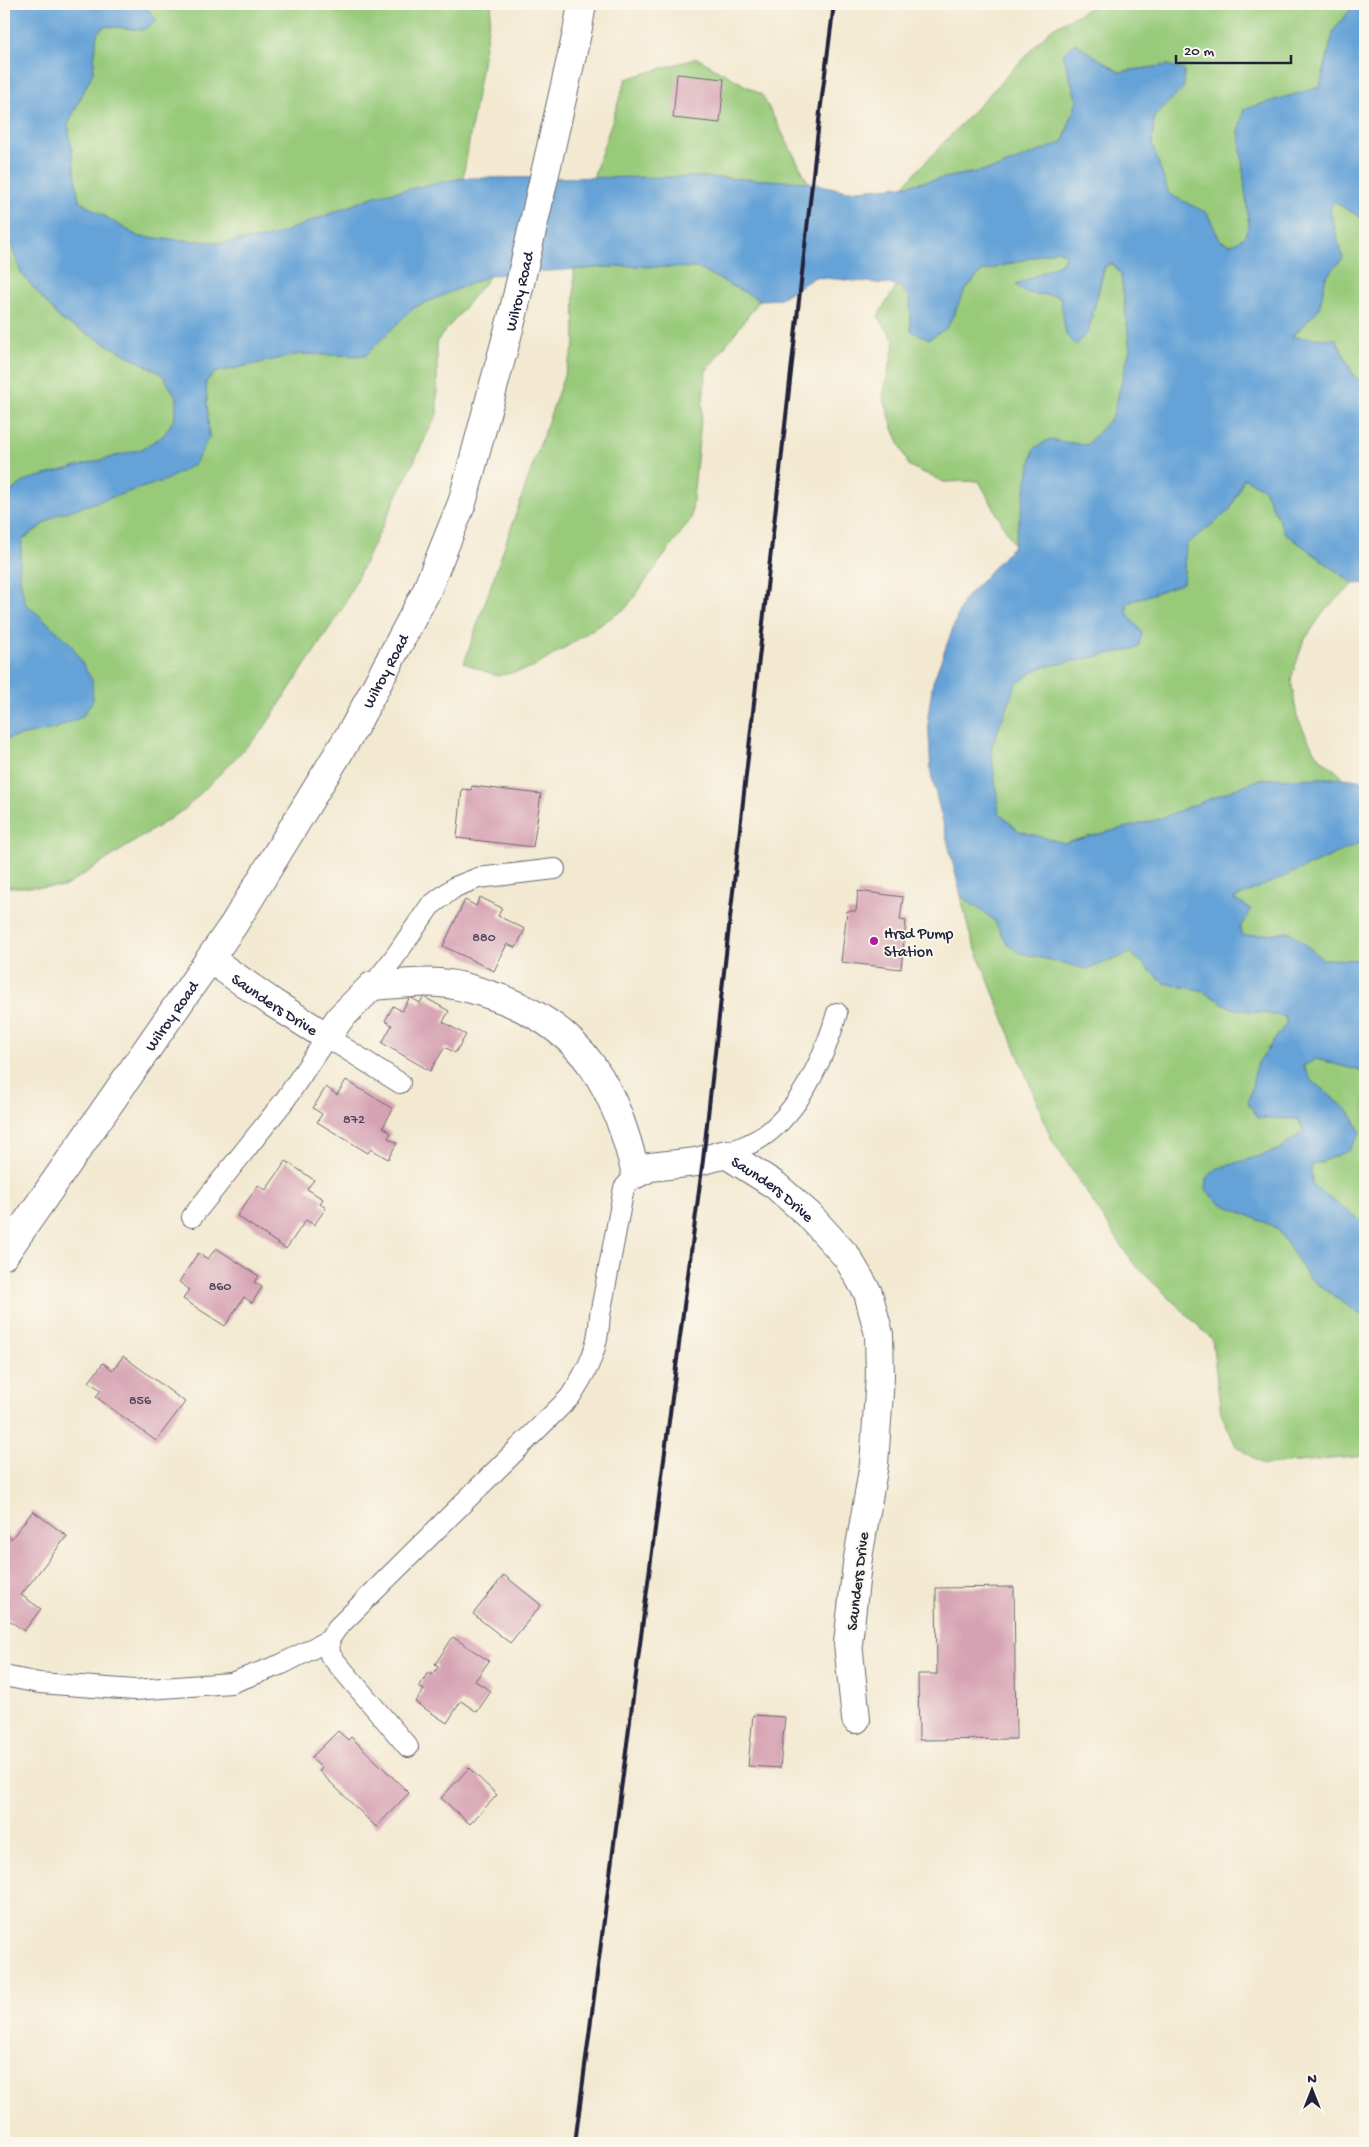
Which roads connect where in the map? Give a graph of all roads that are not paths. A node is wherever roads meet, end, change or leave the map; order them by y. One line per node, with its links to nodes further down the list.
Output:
1 (582, 4): 3 (main road, Wilroy Road)
2 (555, 869): 4 (lane)
3 (210, 958): 6 (main road, Saunders Drive); 11 (main road, Wilroy Road)
4 (372, 986): 6 (main road, Saunders Drive); 9 (main road)
5 (836, 1013): 8 (lane)
6 (327, 1037): 7 (lane); 10 (lane)
7 (400, 1083)
8 (726, 1154): 9 (main road, Saunders Drive); 14 (main road, Saunders Drive)
9 (636, 1174): 12 (lane)
10 (192, 1217)
11 (4, 1256)
12 (329, 1640): 13 (lane); 15 (lane)
13 (4, 1676)
14 (856, 1719)
15 (408, 1747)

